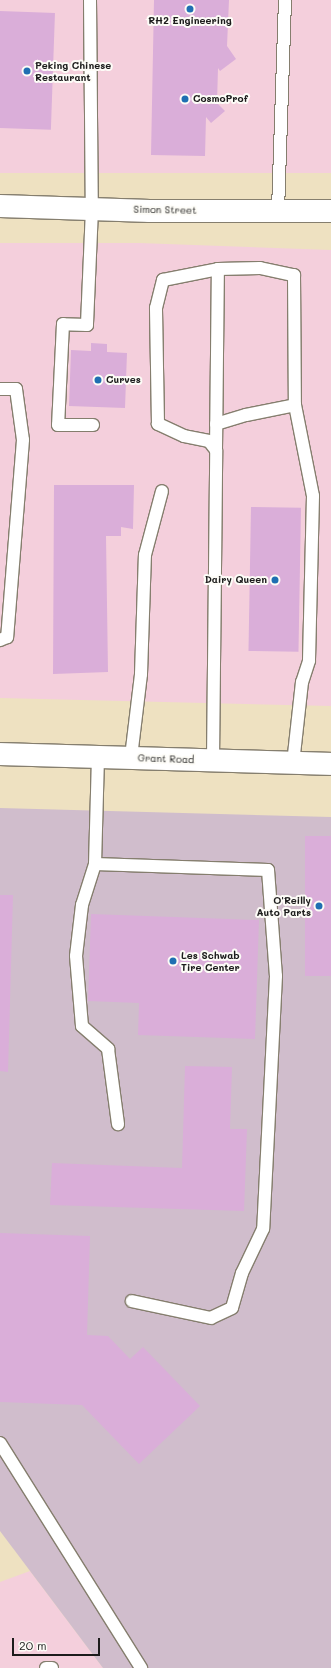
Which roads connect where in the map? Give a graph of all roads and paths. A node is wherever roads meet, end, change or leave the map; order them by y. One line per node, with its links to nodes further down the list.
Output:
1 (90, 0): 4 (lane)
2 (285, 0): 5 (lane)
3 (0, 206): 4 (main road, Simon Street)
4 (92, 209): 5 (main road, Simon Street); 11 (lane)
5 (278, 211): 6 (main road, Simon Street)
6 (331, 211)
7 (218, 269): 9 (lane); 10 (lane); 12 (lane)
8 (0, 389): 14 (lane)
9 (295, 405): 10 (lane); 19 (lane)
10 (216, 424): 12 (lane)
11 (93, 425)
12 (216, 450): 18 (lane)
13 (162, 491): 17 (lane)
14 (0, 640)
15 (0, 754): 16 (main road, Grant Road)
16 (98, 757): 17 (main road, Grant Road); 21 (lane)
17 (131, 757): 18 (main road, Grant Road)
18 (213, 760): 19 (main road, Grant Road)
19 (293, 763): 20 (main road, Grant Road)
20 (331, 764)
21 (95, 864): 22 (lane); 23 (lane)
22 (118, 1124)
23 (132, 1301)
24 (0, 1443): 27 (lane)
25 (46, 1668): 26 (lane)
26 (52, 1668)
27 (141, 1668)

